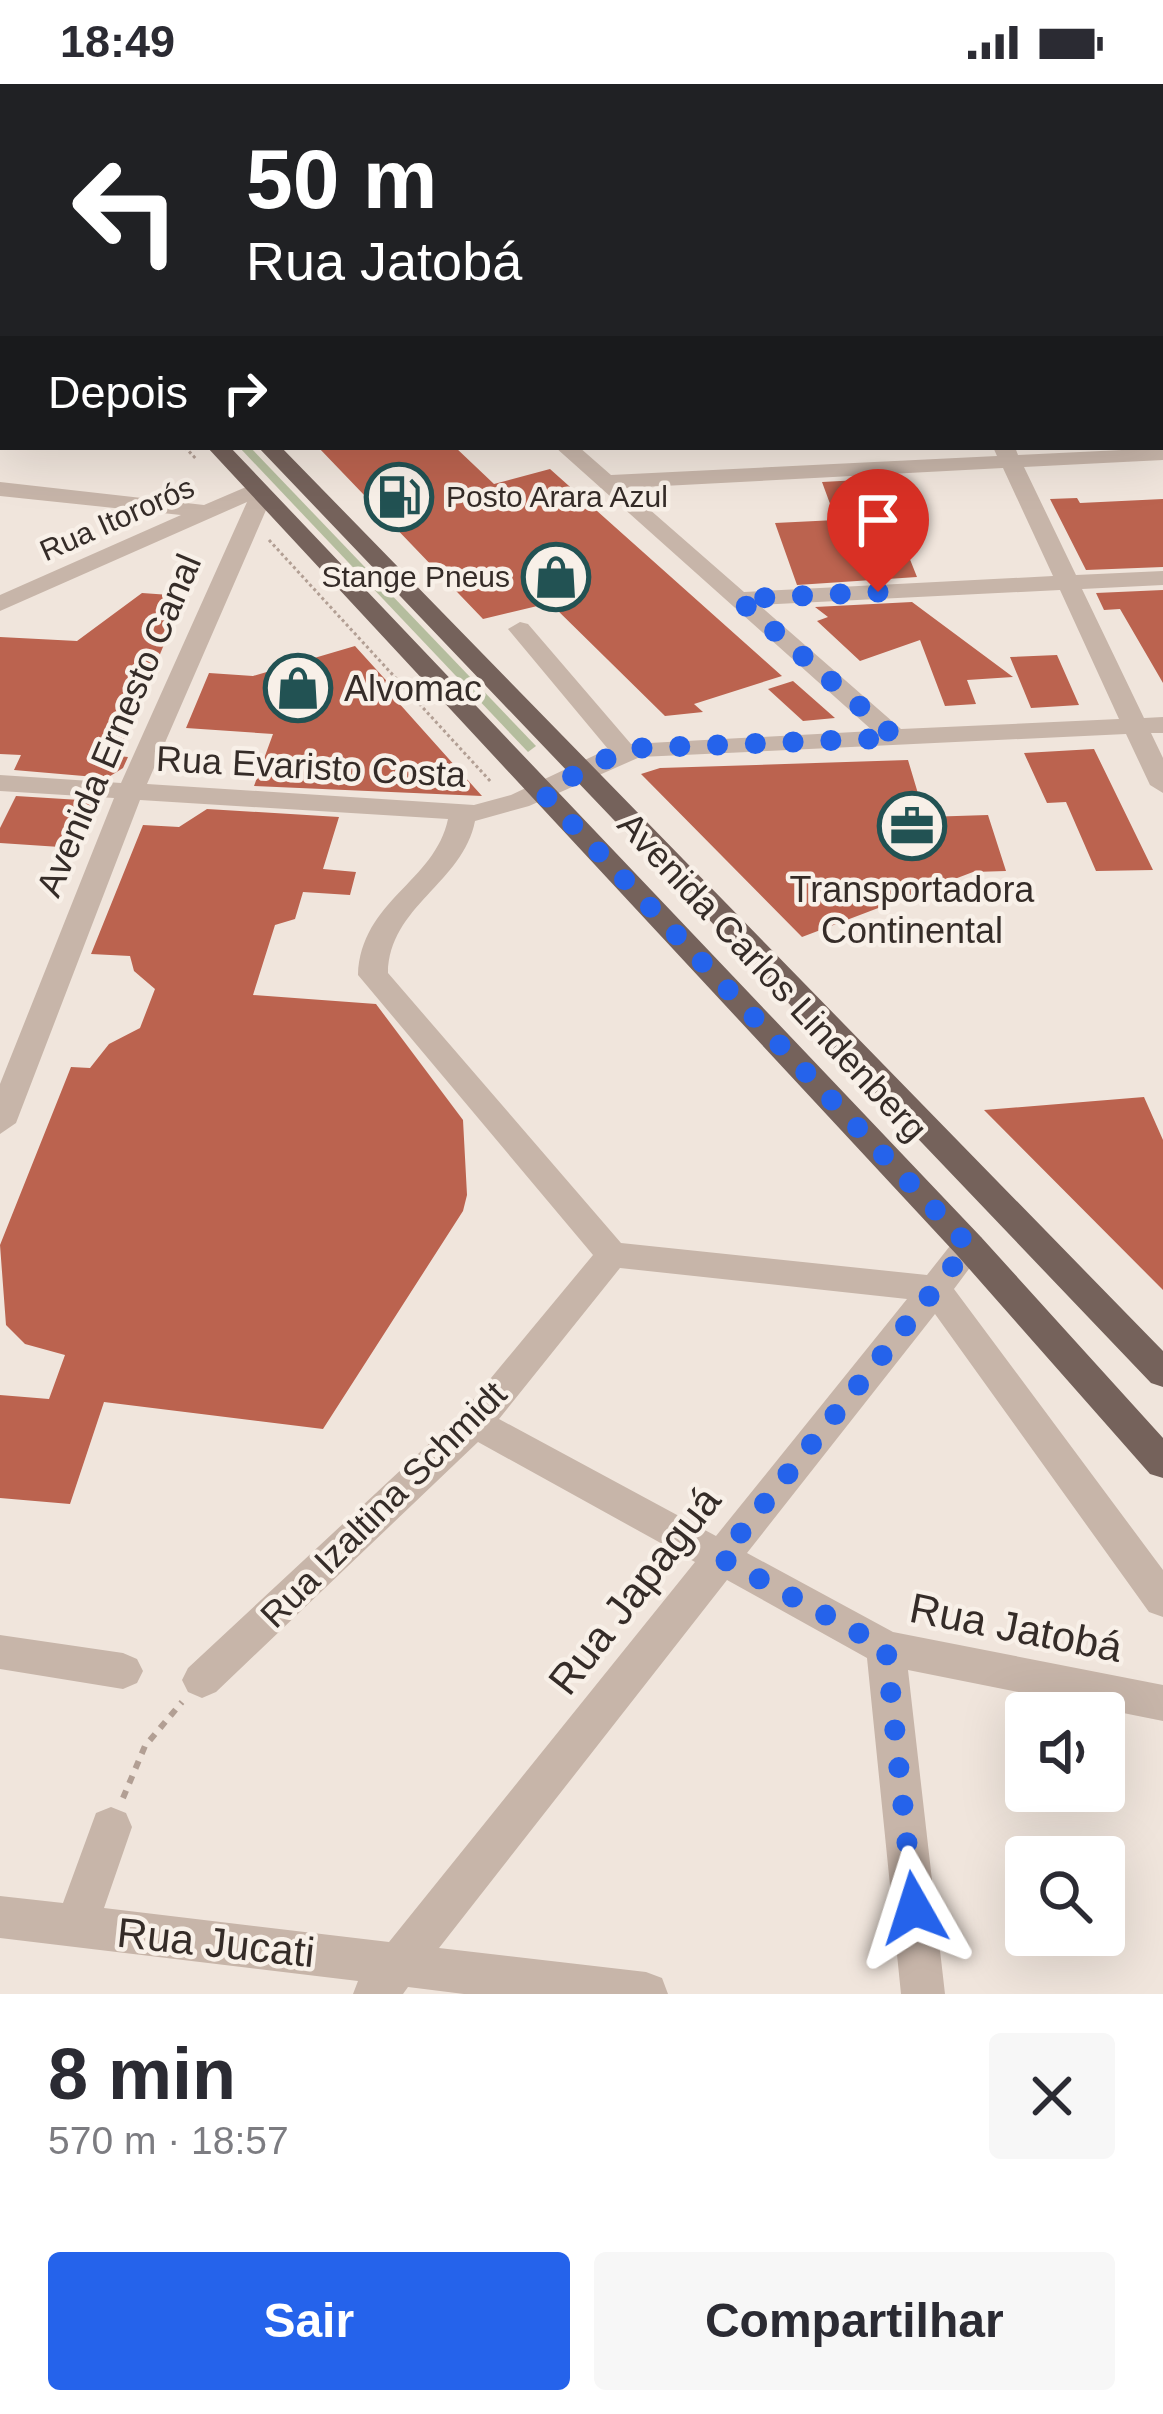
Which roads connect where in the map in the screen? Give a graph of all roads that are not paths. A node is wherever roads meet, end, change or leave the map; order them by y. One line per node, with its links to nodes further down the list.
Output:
1 (220, 450): 8 (main road, Avenida Carlos Lindenberg)
2 (272, 450): 19 (main road, Avenida Carlos Lindenberg)
3 (569, 450): 6 (street)
4 (1007, 454): 5 (street); 6 (street); 11 (street)
5 (1163, 454)
6 (606, 482): 12 (street)
7 (0, 489): 9 (street)
8 (251, 500): 9 (street, Rua Itororós); 22 (street, Avenida Ernesto Canal); 23 (main road, Avenida Carlos Lindenberg)
9 (209, 512): 13 (street, Rua Itororós)
10 (1163, 578): 11 (street)
11 (1064, 582): 12 (street); 16 (street)
12 (738, 599): 17 (street)
13 (0, 604)
14 (520, 629): 18 (street)
15 (1163, 724): 16 (street)
16 (1134, 726): 17 (street); 21 (street)
17 (896, 738): 18 (street)
18 (624, 752): 19 (street, Rua Evaristo Costa)
19 (581, 771): 23 (street, Rua Evaristo Costa); 29 (main road, Avenida Carlos Lindenberg)
20 (0, 783): 22 (street, Rua Evaristo Costa)
21 (1163, 785)
22 (130, 793): 24 (street, Rua Evaristo Costa); 25 (street, Avenida Ernesto Canal)
23 (544, 794): 24 (street, Rua Evaristo Costa); 26 (main road, Avenida Carlos Lindenberg)
24 (464, 813): 27 (street)
25 (0, 1123)
26 (969, 1246): 28 (street, Rua Japaguá); 31 (main road, Avenida Carlos Lindenberg)
27 (612, 1255): 28 (street); 30 (street, Rua Izaltina Schmidt)
28 (934, 1289): 32 (street, Rua Japaguá); 33 (street, Rua Jatobá)
29 (1163, 1372)
30 (475, 1423): 32 (street, Rua Jatobá); 37 (street, Rua Izaltina Schmidt)
31 (1163, 1462)
32 (721, 1558): 34 (street, Rua Jatobá); 42 (street, Rua Japaguá)
33 (1163, 1600)
34 (886, 1648): 38 (street, Rua Jatobá); 44 (street)
35 (0, 1652): 36 (street)
36 (123, 1671)
37 (202, 1679)
38 (1163, 1703)
39 (111, 1827): 41 (street)
40 (0, 1917): 41 (street, Rua Jucati)
41 (76, 1927): 42 (street, Rua Jucati)
42 (387, 1979): 43 (street, Rua Jucati)
43 (646, 1994)
44 (923, 1994)

